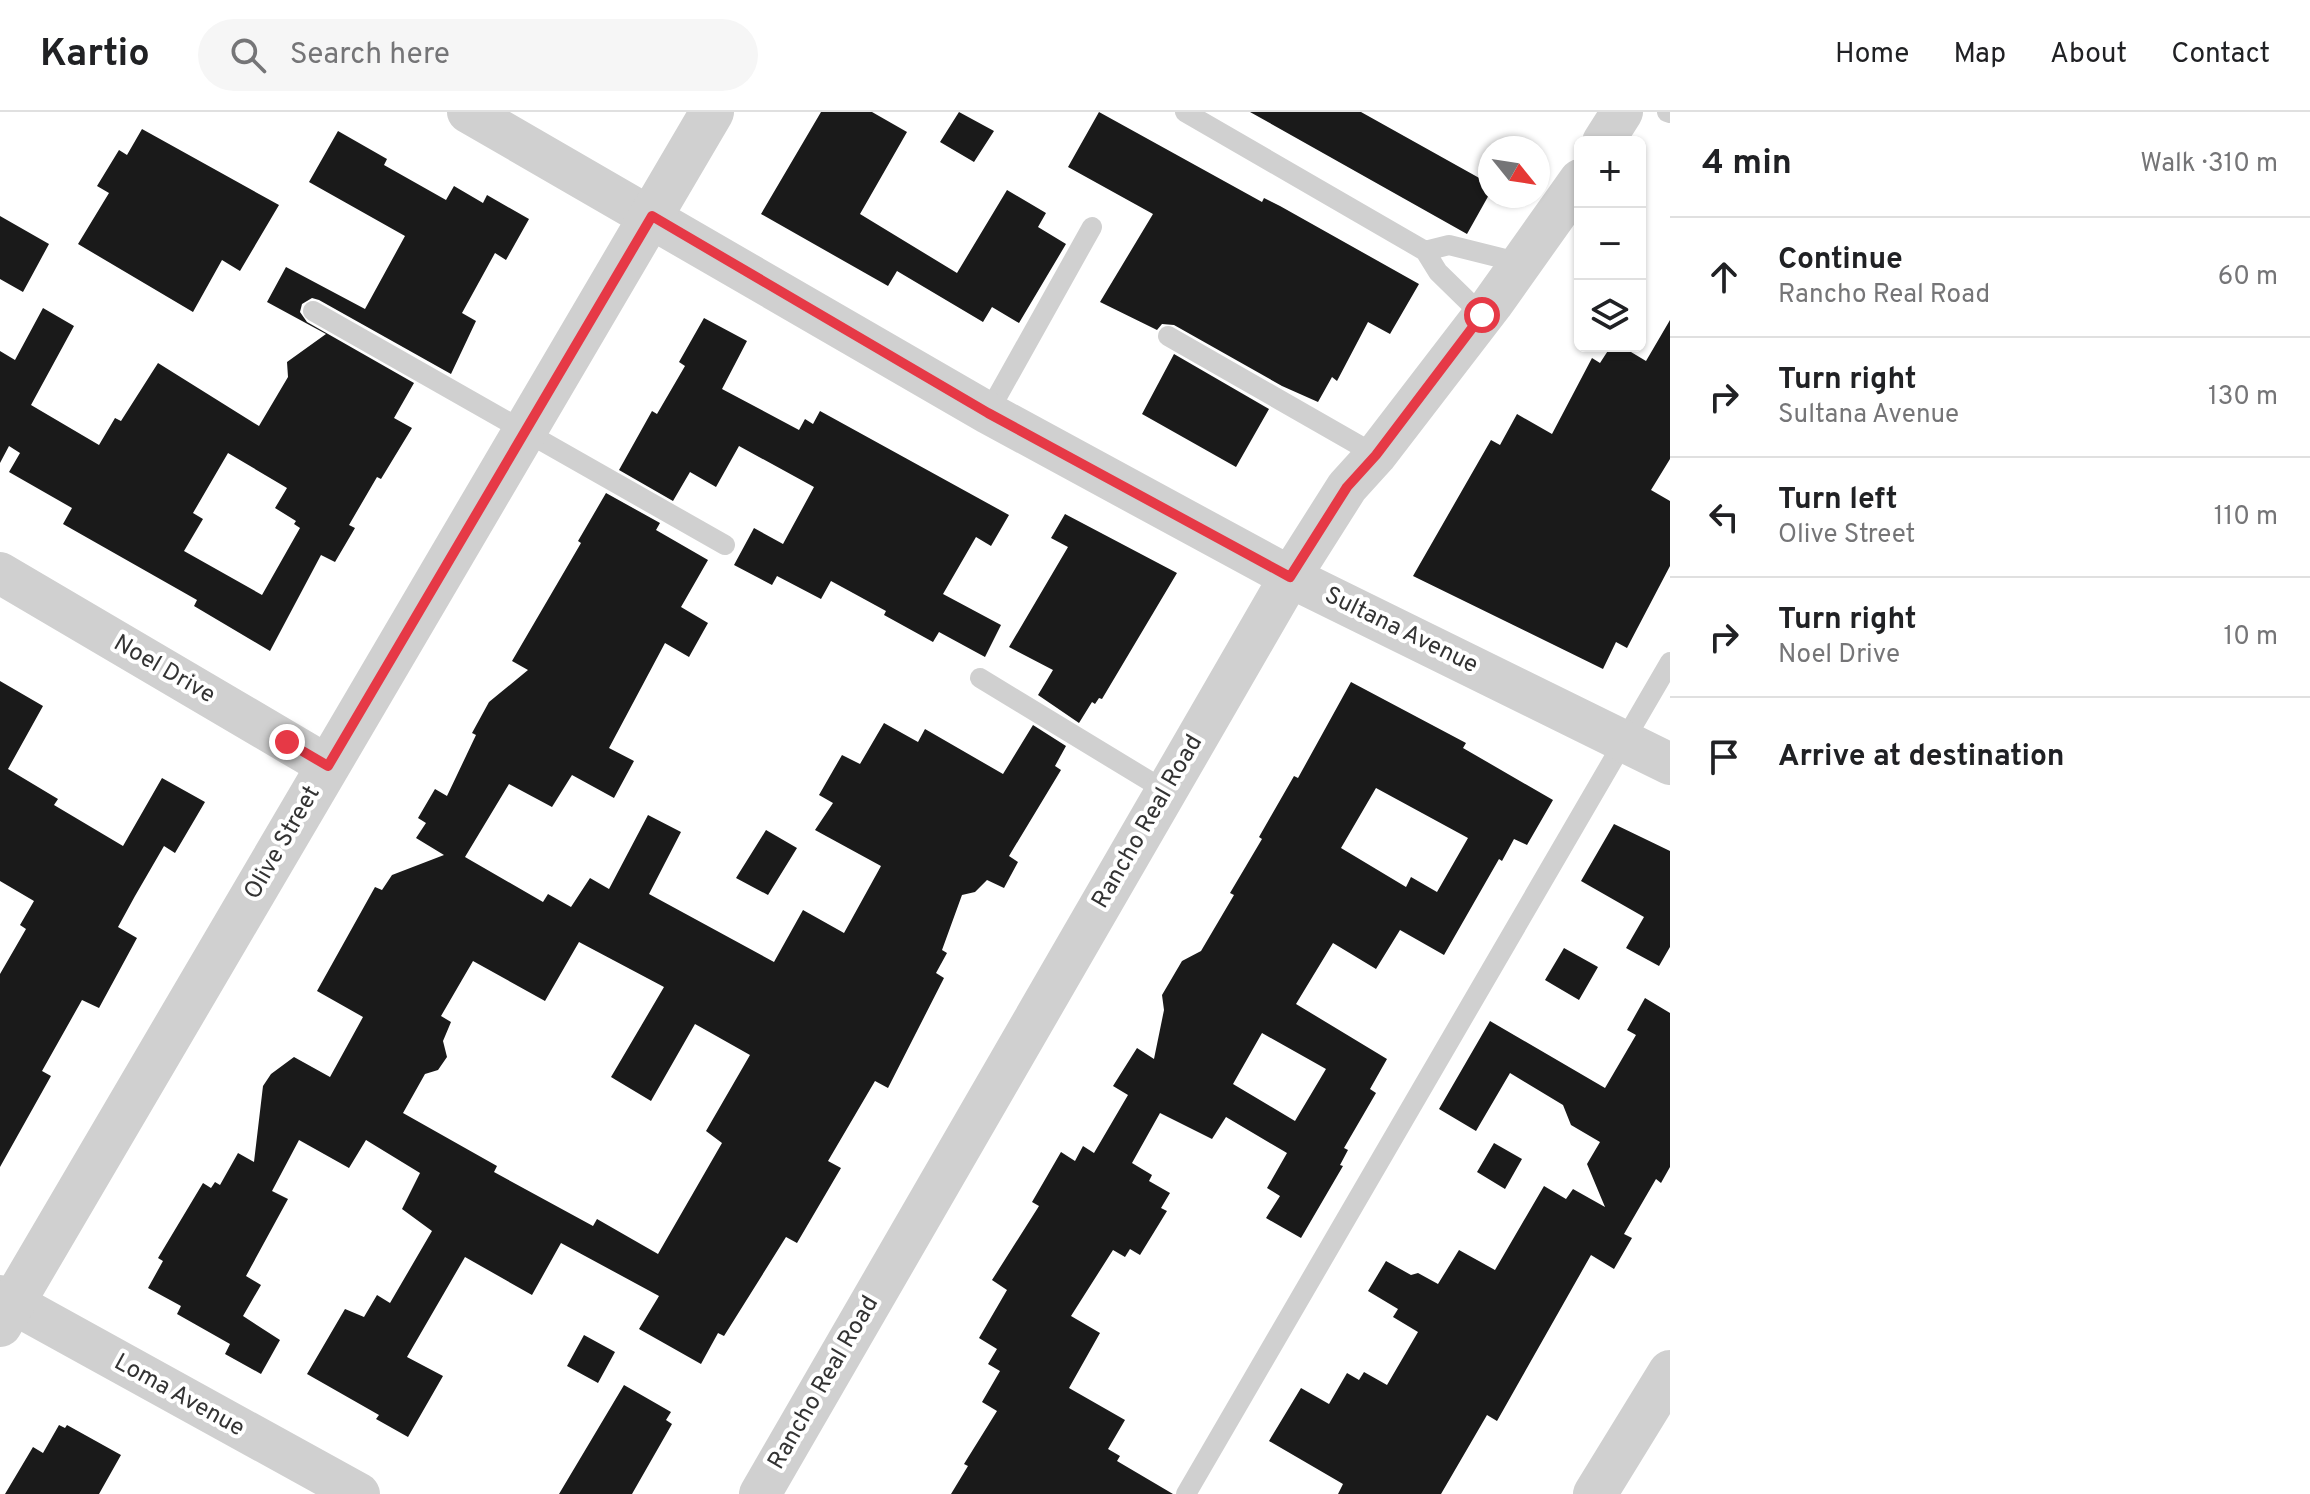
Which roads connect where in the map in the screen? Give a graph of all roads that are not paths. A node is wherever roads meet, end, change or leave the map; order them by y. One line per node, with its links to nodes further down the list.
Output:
1 (468, 112): 7 (street, Sultana Avenue)
2 (712, 112): 7 (street, Olive Street)
3 (1185, 112): 9 (lane)
4 (1622, 112): 5 (street)
5 (1607, 136)
6 (1574, 188): 10 (street, Rancho Real Road)
7 (652, 216): 14 (street, Sultana Avenue); 15 (street, Olive Street)
8 (1092, 227): 14 (lane)
9 (1425, 251): 10 (lane); 12 (lane)
10 (1521, 263): 12 (street, Rancho Real Road)
11 (313, 311): 15 (lane)
12 (1482, 315): 16 (street, Rancho Real Road)
13 (1168, 336): 16 (lane)
14 (988, 413): 19 (street, Sultana Avenue)
15 (524, 433): 17 (lane); 24 (street, Olive Street)
16 (1376, 455): 19 (street, Rancho Real Road)
17 (725, 545)
18 (0, 573): 24 (street, Noel Drive)
19 (1290, 577): 22 (street, Sultana Avenue); 25 (street, Rancho Real Road)
20 (1670, 662): 22 (lane)
21 (980, 678): 25 (lane)
22 (1625, 740): 23 (street, Sultana Avenue); 30 (lane)
23 (1670, 764)
24 (328, 766): 26 (street, Olive Street)
25 (1166, 791): 29 (street, Rancho Real Road)
26 (4, 1308): 28 (street, Loma Avenue)
27 (1670, 1372): 31 (street)
28 (359, 1494)
29 (760, 1494)
30 (1186, 1494)
31 (1595, 1494)

